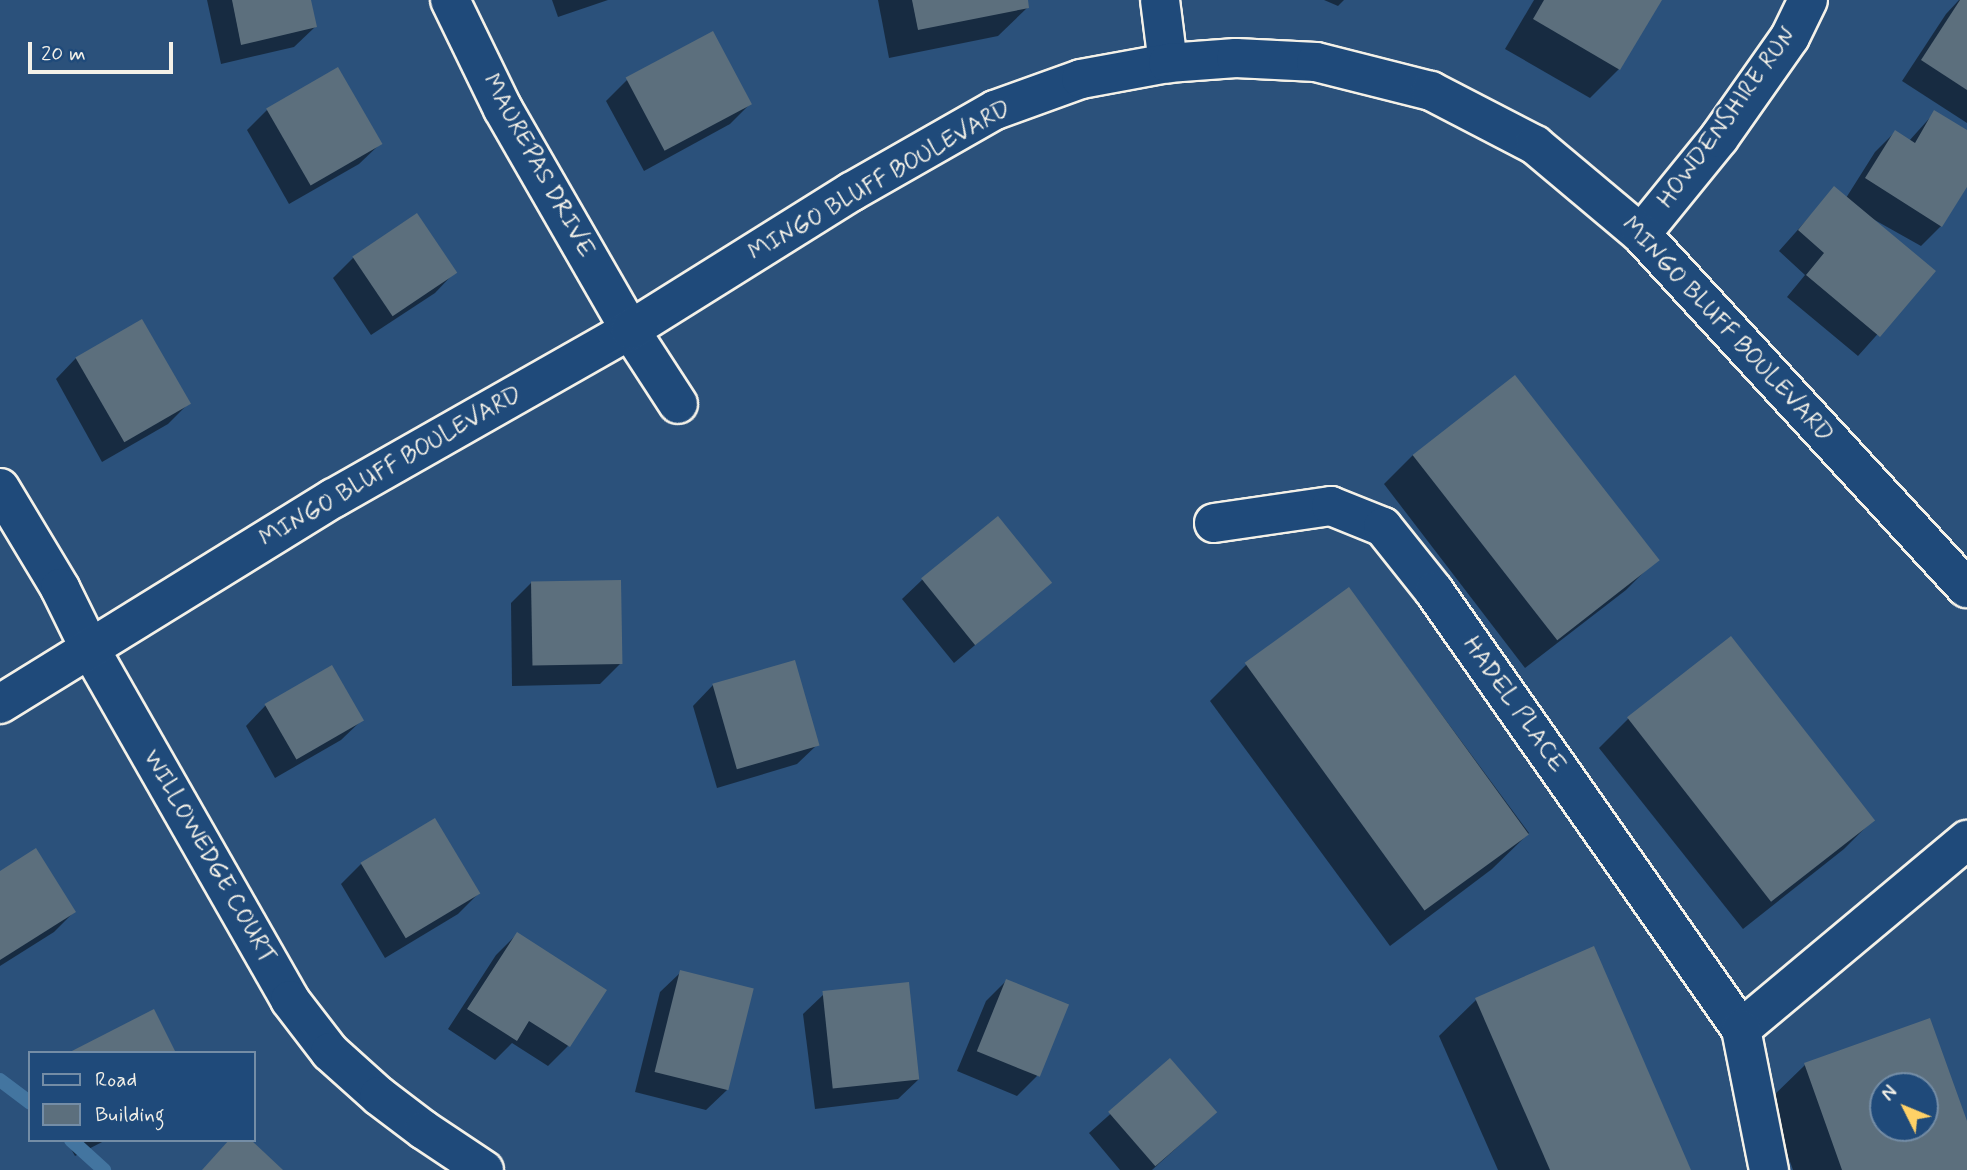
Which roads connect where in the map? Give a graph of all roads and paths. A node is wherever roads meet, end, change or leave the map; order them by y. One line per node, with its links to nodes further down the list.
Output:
1 (450, 0): 6 (street, MAUREPAS DRIVE)
2 (1160, 0): 4 (street)
3 (1808, 0): 5 (street, HOWDENSHIRE RUN)
4 (1168, 64): 5 (street, MINGO BLUFF BOULEVARD); 6 (street, MINGO BLUFF BOULEVARD)
5 (1641, 233): 10 (street, MINGO BLUFF BOULEVARD)
6 (630, 330): 7 (street, MAUREPAS DRIVE); 11 (street, MINGO BLUFF BOULEVARD)
7 (678, 404)
8 (0, 488): 11 (street, WILLOWEDGE COURT)
9 (1214, 523): 14 (street, HADEL PLACE)
10 (1967, 588)
11 (90, 649): 12 (street, MINGO BLUFF BOULEVARD); 15 (street, WILLOWEDGE COURT)
12 (0, 704)
13 (1967, 840): 14 (street)
14 (1741, 1029): 16 (street, HADEL PLACE)
15 (484, 1170)
16 (1769, 1170)

